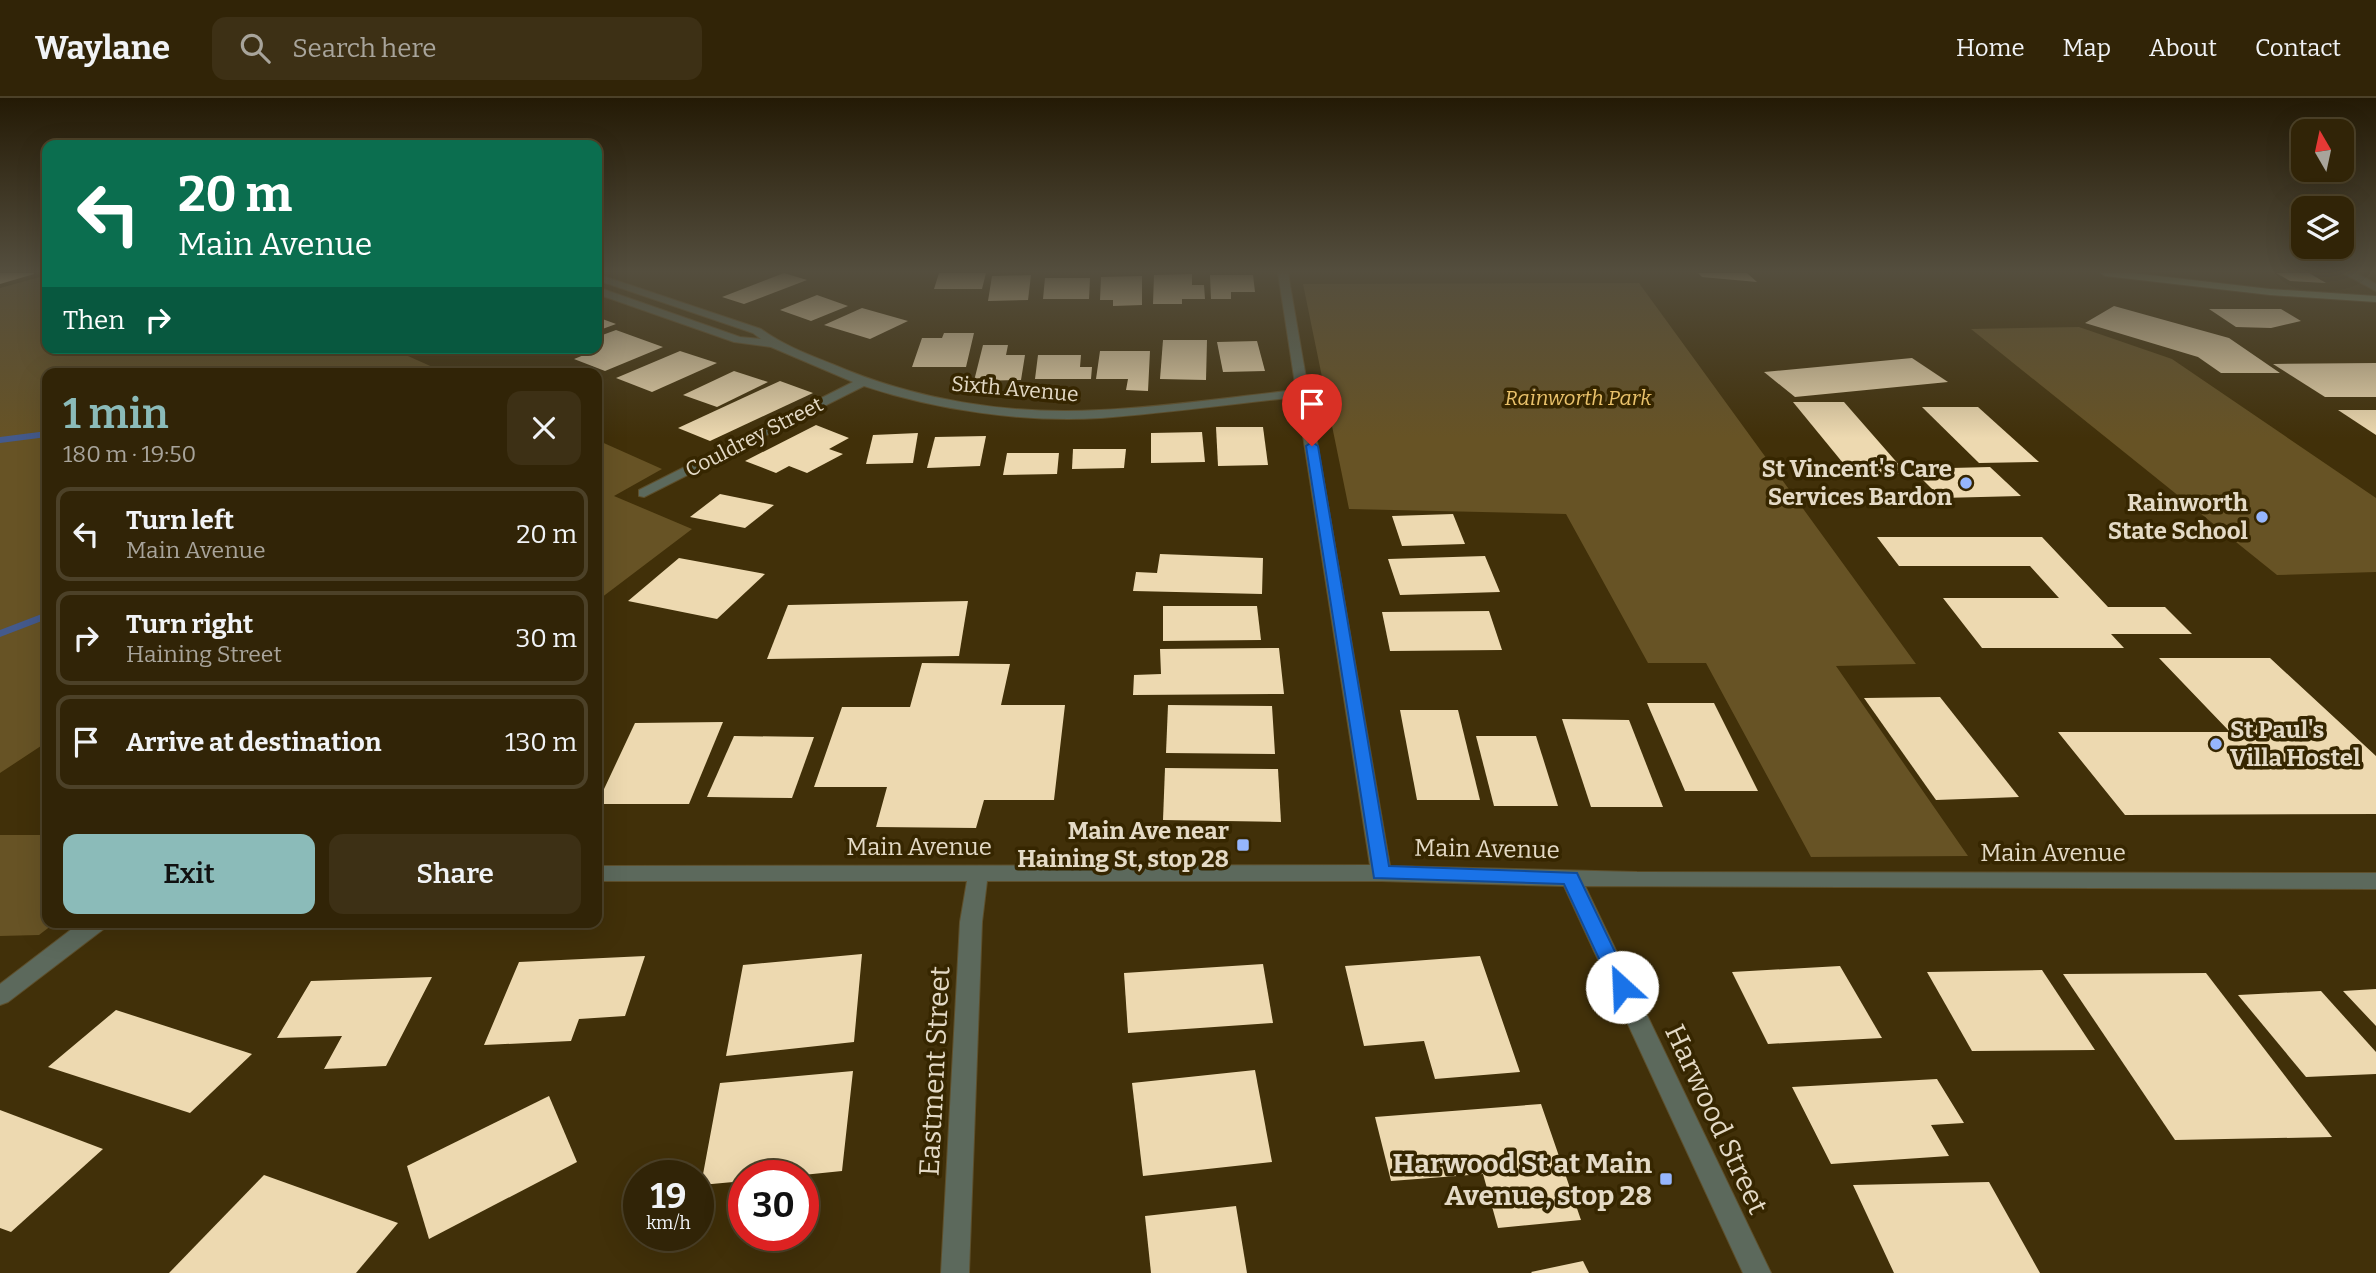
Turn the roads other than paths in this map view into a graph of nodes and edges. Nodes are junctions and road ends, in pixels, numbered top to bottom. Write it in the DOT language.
graph roads {
  1 [pos="704,328"];
  2 [pos="748,328"];
  3 [pos="1293,328"];
  4 [pos="774,344"];
  5 [pos="863,382"];
  6 [pos="1304,393"];
  7 [pos="643,493"];
  8 [pos="602,873"];
  9 [pos="978,873"];
  10 [pos="1381,873"];
  11 [pos="1570,877"];
  12 [pos="2376,881"];
  13 [pos="89,928"];
  14 [pos="0,996"];
  15 [pos="955,1273"];
  16 [pos="1757,1273"];
  1 -- 4 [label="street, Sixth Avenue"];
  2 -- 4 [label="street, Sixth Avenue"];
  3 -- 6 [label="street"];
  4 -- 5 [label="street, Sixth Avenue"];
  5 -- 6 [label="street, Sixth Avenue"];
  5 -- 7 [label="street, Couldrey Street"];
  6 -- 10 [label="street"];
  8 -- 9 [label="street, Main Avenue"];
  9 -- 10 [label="street, Main Avenue"];
  9 -- 15 [label="street, Eastment Street"];
  10 -- 11 [label="street, Main Avenue"];
  11 -- 12 [label="street, Main Avenue"];
  11 -- 16 [label="street, Harwood Street"];
  13 -- 14 [label="street"];
}
